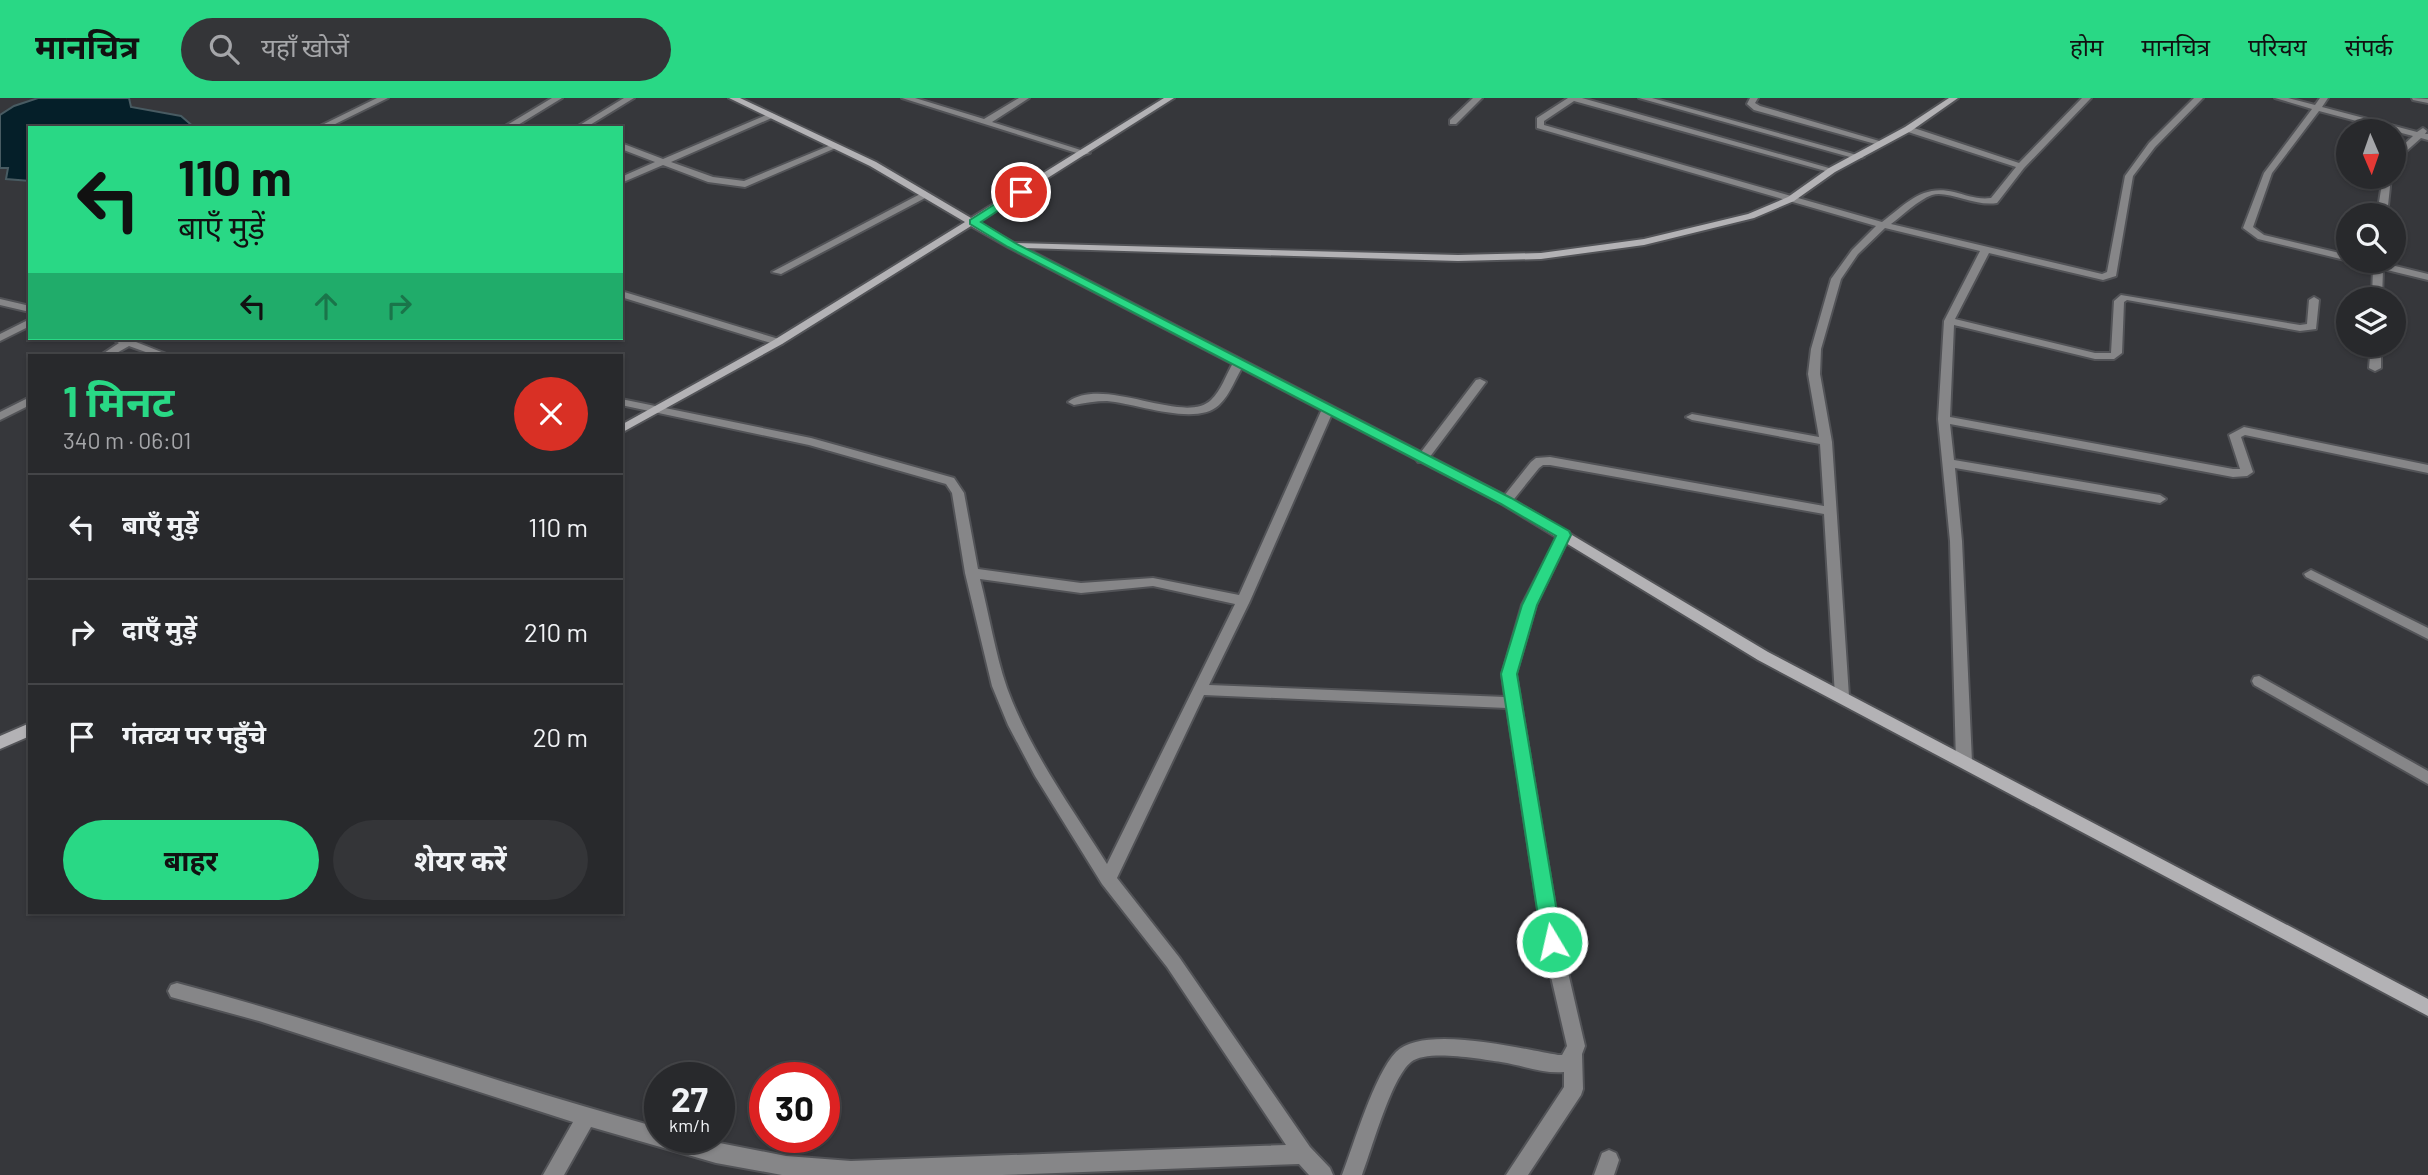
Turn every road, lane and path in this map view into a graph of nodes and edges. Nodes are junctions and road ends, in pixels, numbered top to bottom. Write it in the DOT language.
graph roads {
  1 [pos="384,98"];
  2 [pos="558,98"];
  3 [pos="630,98"];
  4 [pos="733,98"];
  5 [pos="906,98"];
  6 [pos="1025,98"];
  7 [pos="1170,98"];
  8 [pos="1478,98"];
  9 [pos="1573,98"];
  10 [pos="1643,98"];
  11 [pos="1754,98"];
  12 [pos="1954,98"];
  13 [pos="2087,98"];
  14 [pos="2199,98"];
  15 [pos="2279,98"];
  16 [pos="2324,98"];
  17 [pos="2416,98"];
  18 [pos="2428,101"];
  19 [pos="2315,107"];
  20 [pos="771,115"];
  21 [pos="985,122"];
  22 [pos="1453,122"];
  23 [pos="324,126"];
  24 [pos="509,126"];
  25 [pos="582,126"];
  26 [pos="2428,128"];
  27 [pos="1908,129"];
  28 [pos="2423,136"];
  29 [pos="1882,143"];
  30 [pos="623,147"];
  31 [pos="834,147"];
  32 [pos="2406,149"];
  33 [pos="1086,153"];
  34 [pos="1860,157"];
  35 [pos="658,162"];
  36 [pos="2021,166"];
  37 [pos="1832,170"];
  38 [pos="623,179"];
  39 [pos="924,195"];
  40 [pos="1791,199"];
  41 [pos="974,222"];
  42 [pos="1883,225"];
  43 [pos="1012,245"];
  44 [pos="1985,251"];
  45 [pos="2336,255"];
  46 [pos="2406,270"];
  47 [pos="777,272"];
  48 [pos="2428,276"];
  49 [pos="623,295"];
  50 [pos="2314,300"];
  51 [pos="0,302"];
  52 [pos="28,309"];
  53 [pos="1949,321"];
  54 [pos="28,323"];
  55 [pos="0,338"];
  56 [pos="131,340"];
  57 [pos="135,340"];
  58 [pos="778,342"];
  59 [pos="108,354"];
  60 [pos="162,354"];
  61 [pos="2375,357"];
  62 [pos="1239,363"];
  63 [pos="2375,368"];
  64 [pos="1480,382"];
  65 [pos="28,401"];
  66 [pos="623,402"];
  67 [pos="1074,402"];
  68 [pos="659,409"];
  69 [pos="1328,409"];
  70 [pos="0,417"];
  71 [pos="1692,417"];
  72 [pos="1944,419"];
  73 [pos="623,429"];
  74 [pos="1826,442"];
  75 [pos="1422,459"];
  76 [pos="1949,463"];
  77 [pos="2428,469"];
  78 [pos="2160,499"];
  79 [pos="1506,501"];
  80 [pos="1830,511"];
  81 [pos="1564,535"];
  82 [pos="972,573"];
  83 [pos="2311,574"];
  84 [pos="1243,601"];
  85 [pos="2428,634"];
  86 [pos="2259,681"];
  87 [pos="1200,690"];
  88 [pos="1842,696"];
  89 [pos="1511,703"];
  90 [pos="28,730"];
  91 [pos="0,743"];
  92 [pos="1964,762"];
  93 [pos="2428,778"];
  94 [pos="1108,879"];
  95 [pos="177,991"];
  96 [pos="2428,1008"];
  97 [pos="1573,1055"];
  98 [pos="586,1117"];
  99 [pos="1303,1154"];
  100 [pos="553,1175"];
  101 [pos="1323,1175"];
  102 [pos="1352,1175"];
  103 [pos="1516,1175"];
  1 -- 23 [label="street"];
  2 -- 24 [label="street"];
  3 -- 25 [label="street"];
  4 -- 20 [label="street"];
  5 -- 21 [label="street"];
  6 -- 21 [label="street"];
  7 -- 33 [label="street"];
  8 -- 22 [label="street"];
  9 -- 37 [label="street"];
  9 -- 40 [label="street"];
  10 -- 34 [label="street"];
  11 -- 29 [label="street"];
  12 -- 27 [label="street"];
  13 -- 36 [label="street"];
  14 -- 44 [label="street"];
  15 -- 19 [label="street"];
  16 -- 19 [label="street"];
  17 -- 18 [label="street"];
  19 -- 28 [label="street"];
  19 -- 45 [label="street"];
  20 -- 31 [label="street"];
  20 -- 35 [label="street"];
  21 -- 33 [label="street"];
  26 -- 28 [label="street"];
  27 -- 29 [label="street"];
  27 -- 36 [label="street"];
  28 -- 32 [label="street"];
  29 -- 34 [label="street"];
  30 -- 35 [label="street"];
  31 -- 35 [label="street"];
  31 -- 39 [label="street"];
  33 -- 41 [label="street"];
  34 -- 37 [label="street"];
  35 -- 38 [label="street"];
  36 -- 42 [label="street"];
  37 -- 40 [label="street"];
  39 -- 41 [label="street"];
  39 -- 47 [label="street"];
  40 -- 42 [label="street"];
  40 -- 43 [label="street"];
  41 -- 43 [label="street"];
  41 -- 58 [label="street"];
  42 -- 44 [label="street"];
  42 -- 74 [label="street"];
  43 -- 62 [label="street"];
  44 -- 53 [label="street"];
  46 -- 48 [label="street"];
  49 -- 58 [label="street"];
  50 -- 53 [label="street"];
  51 -- 52 [label="street"];
  53 -- 72 [label="street"];
  54 -- 55 [label="street"];
  56 -- 59 [label="street"];
  57 -- 60 [label="street"];
  58 -- 68 [label="street"];
  61 -- 63 [label="street"];
  62 -- 67 [label="street"];
  62 -- 69 [label="street"];
  64 -- 75 [label="street"];
  65 -- 70 [label="street"];
  66 -- 68 [label="street"];
  68 -- 73 [label="street"];
  68 -- 82 [label="street"];
  69 -- 75 [label="street"];
  69 -- 84 [label="street"];
  71 -- 74 [label="street"];
  72 -- 76 [label="street"];
  72 -- 77 [label="street"];
  74 -- 80 [label="street"];
  75 -- 79 [label="street"];
  76 -- 78 [label="street"];
  76 -- 92 [label="street"];
  79 -- 80 [label="street"];
  79 -- 81 [label="street"];
  80 -- 88 [label="street"];
  81 -- 88 [label="street"];
  81 -- 89 [label="street"];
  82 -- 84 [label="street"];
  82 -- 94 [label="street"];
  83 -- 85 [label="street"];
  84 -- 87 [label="street"];
  86 -- 93 [label="street"];
  87 -- 89 [label="street"];
  87 -- 94 [label="street"];
  88 -- 92 [label="street"];
  89 -- 97 [label="street"];
  90 -- 91 [label="street"];
  92 -- 96 [label="street"];
  94 -- 99 [label="street"];
  95 -- 98 [label="street"];
  97 -- 102 [label="street"];
  97 -- 103 [label="street"];
  98 -- 99 [label="street"];
  98 -- 100 [label="street"];
  99 -- 101 [label="street"];
}
